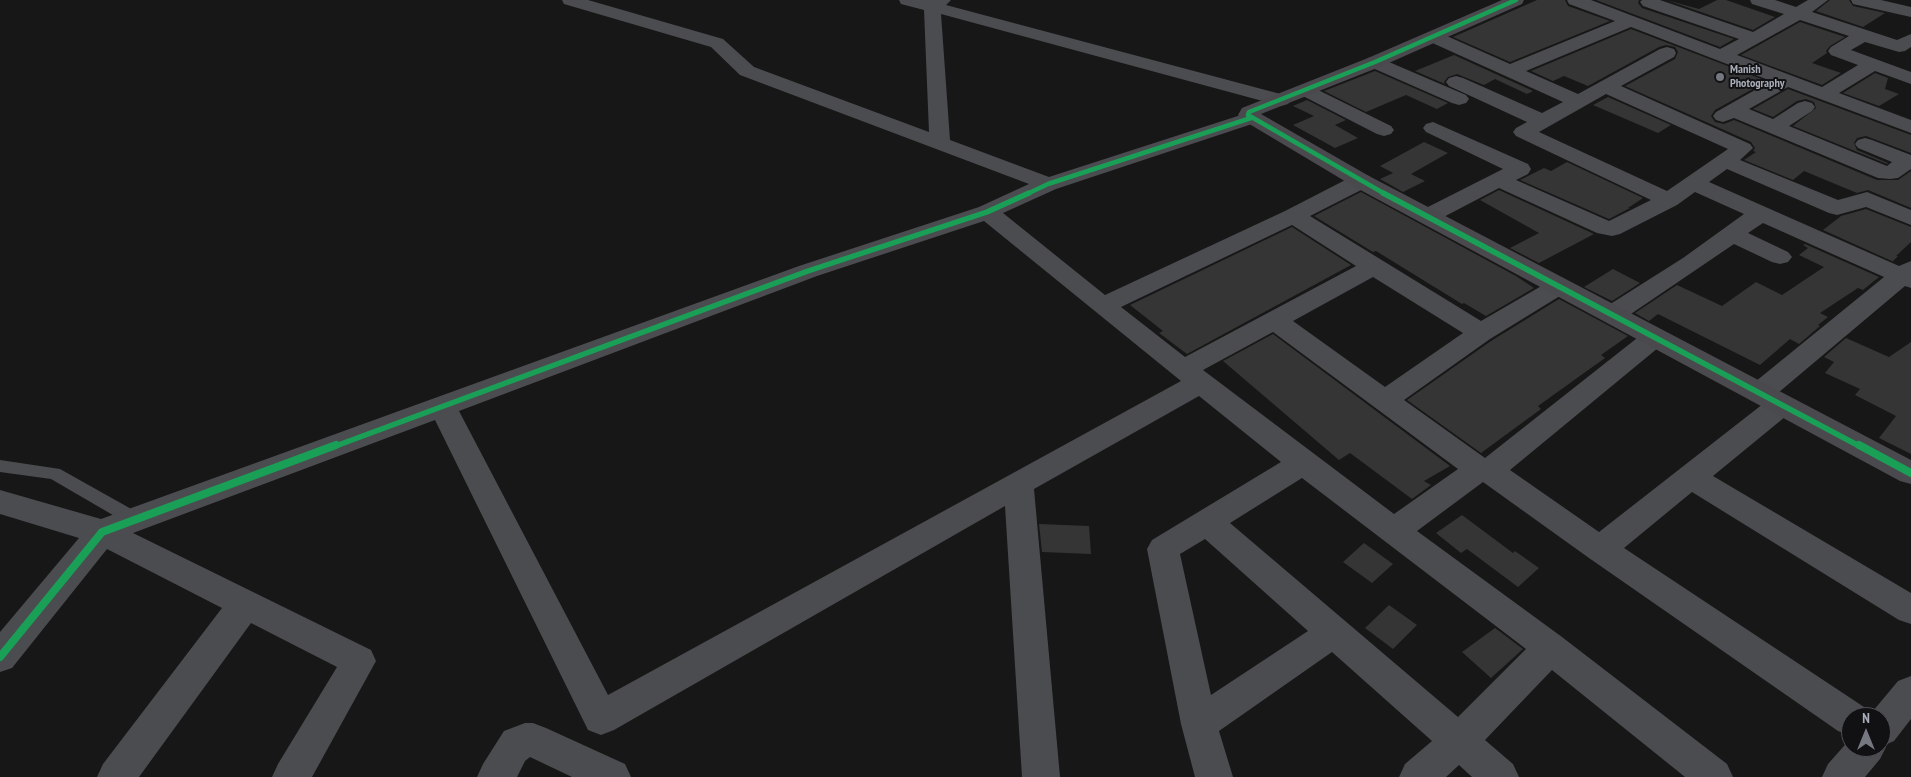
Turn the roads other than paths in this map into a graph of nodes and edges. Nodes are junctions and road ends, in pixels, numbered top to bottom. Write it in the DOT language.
graph roads {
  1 [pos="570,0"];
  2 [pos="630,0"];
  3 [pos="907,0"];
  4 [pos="1516,0"];
  5 [pos="1575,0"];
  6 [pos="1686,0"];
  7 [pos="1758,0"];
  8 [pos="1820,0"];
  9 [pos="1859,0"];
  10 [pos="1650,2"];
  11 [pos="938,3"];
  12 [pos="597,8"];
  13 [pos="1911,12"];
  14 [pos="1797,13"];
  15 [pos="1631,21"];
  16 [pos="1770,30"];
  17 [pos="1863,35"];
  18 [pos="1434,37"];
  19 [pos="1754,38"];
  20 [pos="1911,39"];
  21 [pos="1667,53"];
  22 [pos="1720,56"];
  23 [pos="1375,62"];
  24 [pos="1872,64"];
  25 [pos="1512,70"];
  26 [pos="1911,78"];
  27 [pos="1786,80"];
  28 [pos="1604,86"];
  29 [pos="1306,90"];
  30 [pos="1824,94"];
  31 [pos="1281,100"];
  32 [pos="1578,101"];
  33 [pos="1805,108"];
  34 [pos="1733,110"];
  35 [pos="1251,118"];
  36 [pos="1542,121"];
  37 [pos="1774,127"];
  38 [pos="1911,127"];
  39 [pos="1433,128"];
  40 [pos="1702,129"];
  41 [pos="1384,130"];
  42 [pos="940,142"];
  43 [pos="1865,144"];
  44 [pos="1725,161"];
  45 [pos="1910,161"];
  46 [pos="1498,180"];
  47 [pos="1361,181"];
  48 [pos="1693,183"];
  49 [pos="1048,184"];
  50 [pos="1669,200"];
  51 [pos="987,212"];
  52 [pos="1761,213"];
  53 [pos="1293,216"];
  54 [pos="1428,216"];
  55 [pos="1911,218"];
  56 [pos="1732,234"];
  57 [pos="1780,257"];
  58 [pos="1374,266"];
  59 [pos="1908,275"];
  60 [pos="1559,286"];
  61 [pos="1104,306"];
  62 [pos="1613,314"];
  63 [pos="1274,320"];
  64 [pos="1482,333"];
  65 [pos="1655,338"];
  66 [pos="1192,376"];
  67 [pos="1770,399"];
  68 [pos="1385,400"];
  69 [pos="442,405"];
  70 [pos="1303,462"];
  71 [pos="0,466"];
  72 [pos="1484,470"];
  73 [pos="1911,473"];
  74 [pos="1691,477"];
  75 [pos="1019,486"];
  76 [pos="0,502"];
  77 [pos="136,520"];
  78 [pos="1207,522"];
  79 [pos="1394,531"];
  80 [pos="102,532"];
  81 [pos="1600,549"];
  82 [pos="245,604"];
  83 [pos="1911,610"];
  84 [pos="1333,633"];
  85 [pos="1550,648"];
  86 [pos="0,657"];
  87 [pos="1911,692"];
  88 [pos="1841,712"];
  89 [pos="1891,717"];
  90 [pos="1199,724"];
  91 [pos="1458,742"];
  92 [pos="1858,757"];
  93 [pos="116,777"];
  94 [pos="291,777"];
  95 [pos="496,777"];
  96 [pos="612,777"];
  97 [pos="1041,777"];
  98 [pos="1214,777"];
  99 [pos="1418,777"];
  100 [pos="1500,777"];
  101 [pos="1714,777"];
  102 [pos="1841,777"];
  1 -- 12 [label="street"];
  2 -- 12 [label="street"];
  3 -- 11 [label="street"];
  4 -- 18 [label="street"];
  5 -- 15 [label="street"];
  6 -- 16 [label="street"];
  7 -- 14 [label="street"];
  8 -- 14 [label="street"];
  9 -- 13 [label="street"];
  10 -- 19 [label="street"];
  11 -- 31 [label="street"];
  11 -- 42 [label="street"];
  12 -- 42 [label="street"];
  14 -- 16 [label="street"];
  14 -- 17 [label="street"];
  15 -- 22 [label="street"];
  15 -- 25 [label="street"];
  16 -- 19 [label="street"];
  17 -- 20 [label="street"];
  17 -- 24 [label="street"];
  18 -- 23 [label="street"];
  18 -- 25 [label="street"];
  19 -- 22 [label="street"];
  21 -- 28 [label="street"];
  22 -- 27 [label="street"];
  23 -- 29 [label="street"];
  23 -- 36 [label="street"];
  24 -- 26 [label="street"];
  24 -- 30 [label="street"];
  25 -- 32 [label="street"];
  27 -- 30 [label="street"];
  27 -- 34 [label="street"];
  28 -- 32 [label="street"];
  28 -- 40 [label="street"];
  29 -- 31 [label="street"];
  29 -- 41 [label="street"];
  30 -- 38 [label="street"];
  31 -- 35 [label="street"];
  32 -- 36 [label="street"];
  33 -- 37 [label="street"];
  34 -- 37 [label="street"];
  34 -- 40 [label="street"];
  35 -- 47 [label="street"];
  35 -- 49 [label="street"];
  36 -- 50 [label="street"];
  37 -- 45 [label="street"];
  39 -- 46 [label="street"];
  40 -- 44 [label="street"];
  42 -- 49 [label="street"];
  43 -- 45 [label="street"];
  44 -- 48 [label="street"];
  44 -- 55 [label="street"];
  46 -- 50 [label="street"];
  46 -- 54 [label="street"];
  47 -- 53 [label="street"];
  47 -- 54 [label="street"];
  48 -- 50 [label="street"];
  48 -- 52 [label="street"];
  49 -- 51 [label="street"];
  51 -- 61 [label="street"];
  51 -- 69 [label="street"];
  52 -- 56 [label="street"];
  52 -- 59 [label="street"];
  53 -- 58 [label="street"];
  53 -- 61 [label="street"];
  54 -- 60 [label="street"];
  56 -- 57 [label="street"];
  56 -- 62 [label="street"];
  58 -- 63 [label="street"];
  58 -- 64 [label="street"];
  59 -- 67 [label="street"];
  60 -- 62 [label="street"];
  60 -- 64 [label="street"];
  61 -- 66 [label="street"];
  62 -- 65 [label="street"];
  63 -- 66 [label="street"];
  63 -- 68 [label="street"];
  64 -- 68 [label="street"];
  65 -- 67 [label="street"];
  65 -- 72 [label="street"];
  66 -- 70 [label="street"];
  66 -- 75 [label="street"];
  67 -- 73 [label="street"];
  67 -- 74 [label="street"];
  68 -- 72 [label="street"];
  69 -- 75 [label="street"];
  69 -- 77 [label="street"];
  70 -- 78 [label="street"];
  70 -- 79 [label="street"];
  71 -- 77 [label="lane"];
  72 -- 79 [label="street"];
  72 -- 81 [label="street"];
  74 -- 81 [label="street"];
  74 -- 83 [label="street"];
  75 -- 97 [label="street"];
  76 -- 80 [label="street"];
  77 -- 80 [label="street"];
  78 -- 84 [label="street"];
  78 -- 90 [label="street"];
  79 -- 85 [label="street"];
  80 -- 82 [label="street"];
  80 -- 86 [label="street"];
  81 -- 88 [label="street"];
  82 -- 93 [label="street"];
  82 -- 94 [label="street"];
  84 -- 90 [label="street"];
  84 -- 91 [label="street"];
  85 -- 91 [label="street"];
  85 -- 101 [label="street"];
  87 -- 89 [label="street"];
  90 -- 98 [label="street"];
  91 -- 99 [label="street"];
  91 -- 100 [label="street"];
  92 -- 102 [label="street"];
  95 -- 96 [label="street"];
}
